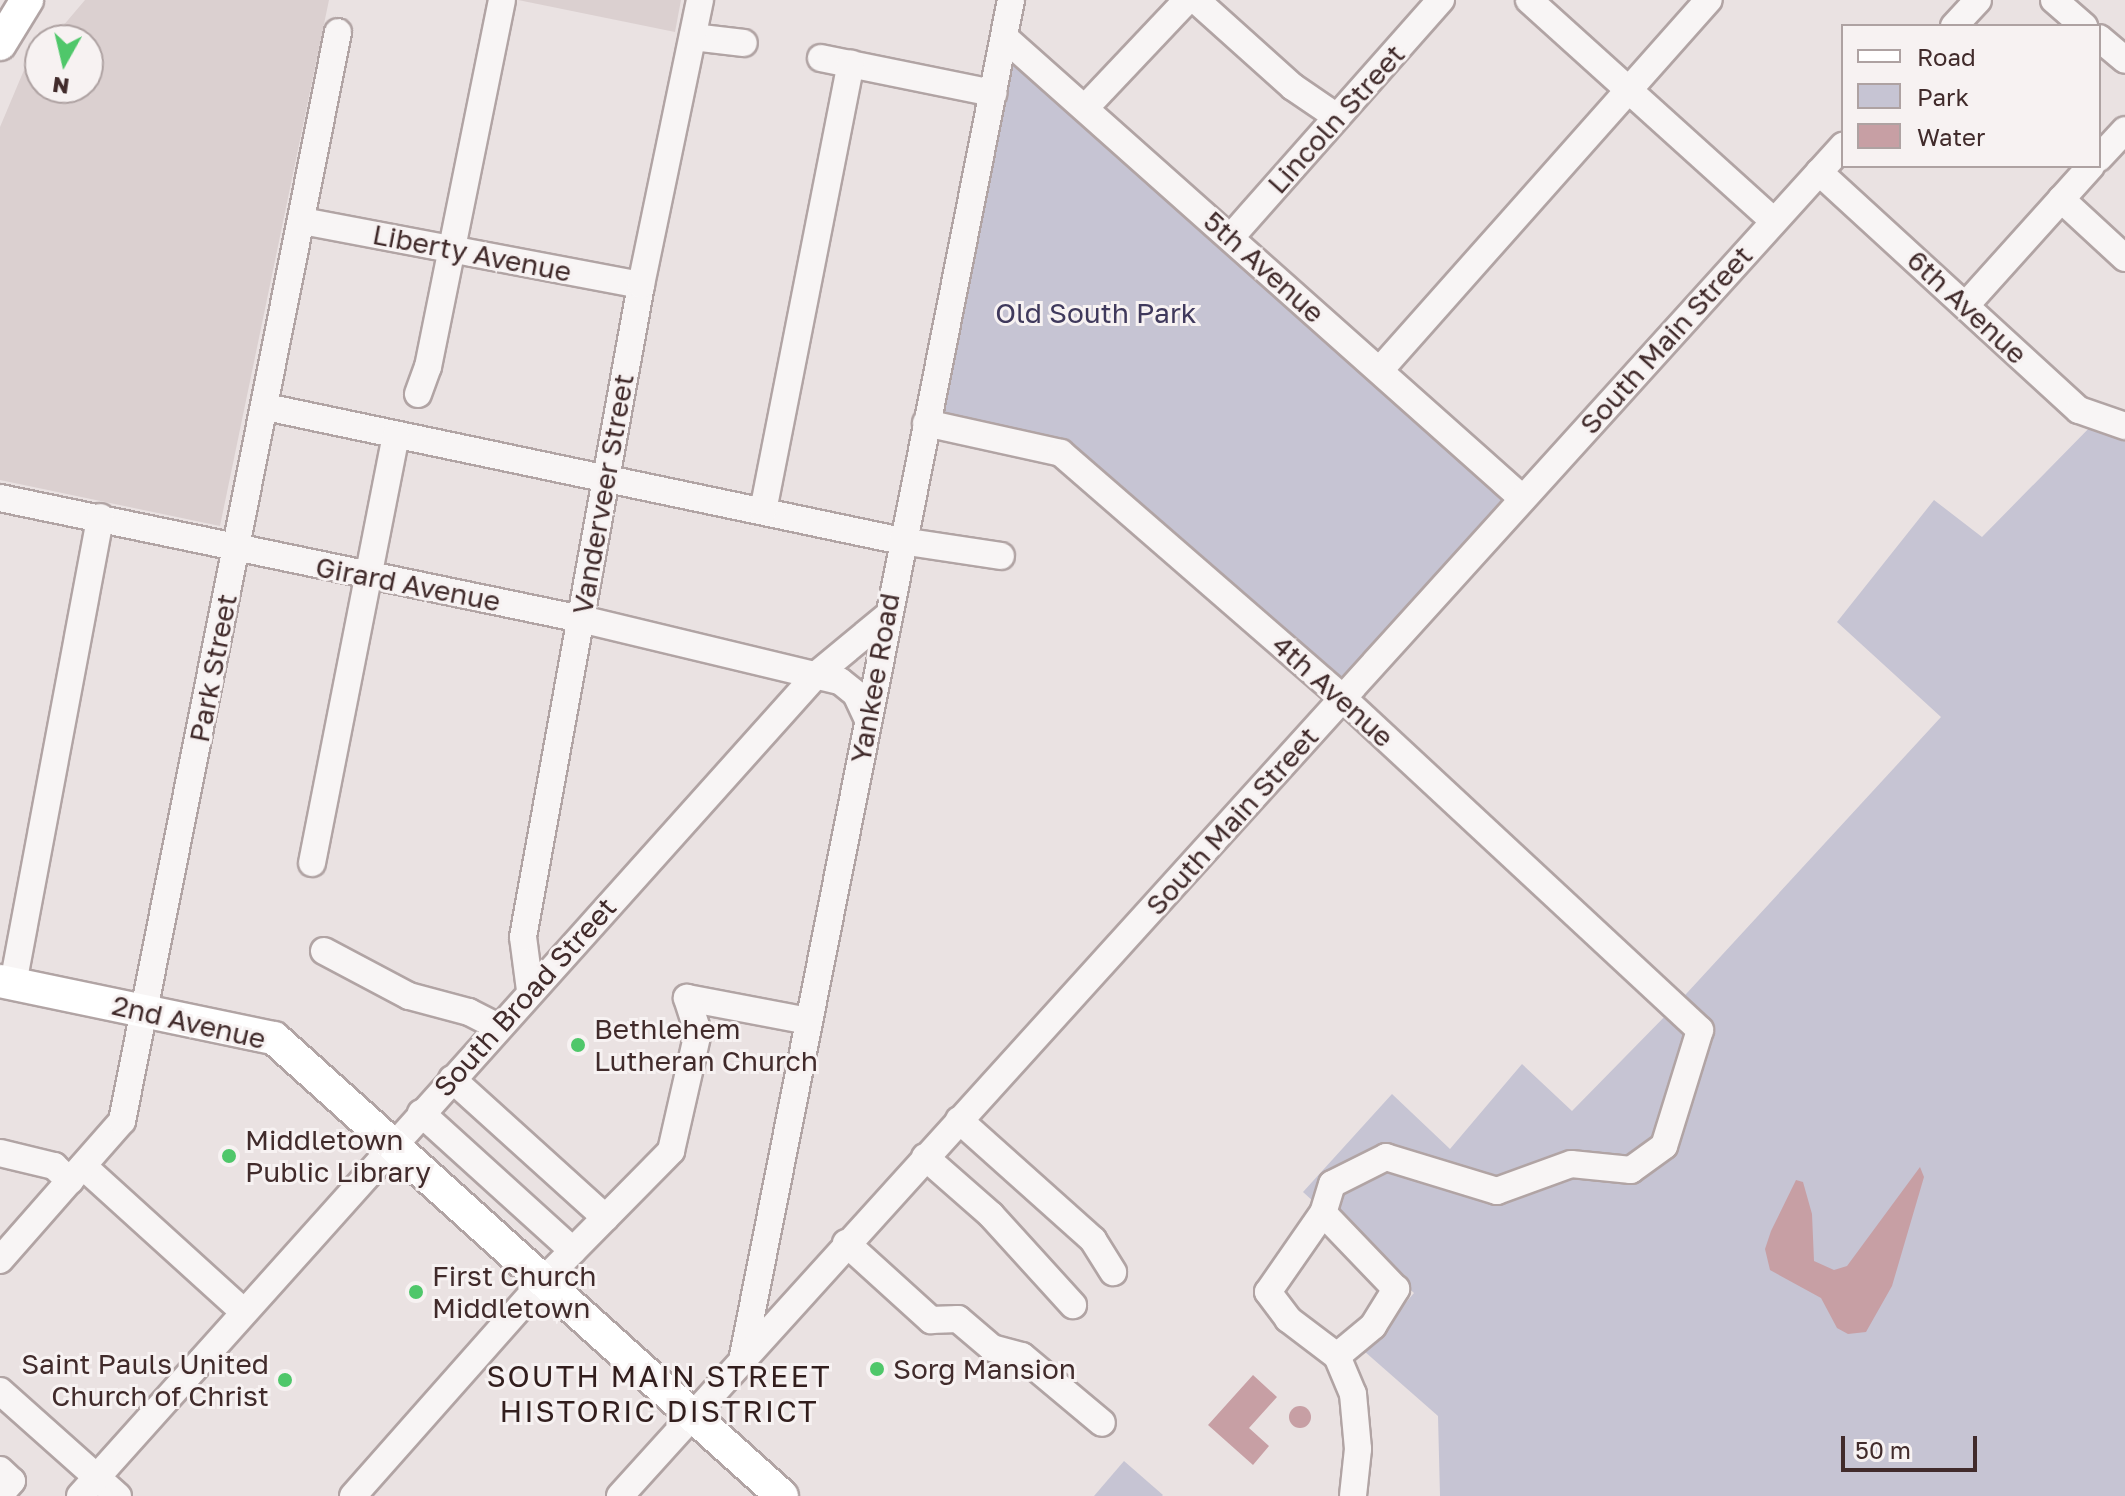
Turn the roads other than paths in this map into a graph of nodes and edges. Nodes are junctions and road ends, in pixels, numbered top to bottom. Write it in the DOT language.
graph roads {
  1 [pos="27,0"];
  2 [pos="502,0"];
  3 [pos="700,0"];
  4 [pos="1011,0"];
  5 [pos="1187,0"];
  6 [pos="1196,0"];
  7 [pos="1441,0"];
  8 [pos="1529,0"];
  9 [pos="1709,0"];
  10 [pos="1978,0"];
  11 [pos="2054,0"];
  12 [pos="1956,24"];
  13 [pos="2082,24"];
  14 [pos="338,32"];
  15 [pos="693,37"];
  16 [pos="1004,37"];
  17 [pos="2101,40"];
  18 [pos="744,43"];
  19 [pos="0,44"];
  20 [pos="821,58"];
  21 [pos="2125,60"];
  22 [pos="851,64"];
  23 [pos="1627,89"];
  24 [pos="993,93"];
  25 [pos="1085,108"];
  26 [pos="1337,117"];
  27 [pos="2125,130"];
  28 [pos="1841,148"];
  29 [pos="2101,156"];
  30 [pos="2089,168"];
  31 [pos="1819,172"];
  32 [pos="2061,199"];
  33 [pos="302,221"];
  34 [pos="1774,221"];
  35 [pos="1231,237"];
  36 [pos="451,249"];
  37 [pos="2125,258"];
  38 [pos="641,285"];
  39 [pos="1966,305"];
  40 [pos="1380,370"];
  41 [pos="418,394"];
  42 [pos="266,407"];
  43 [pos="926,423"];
  44 [pos="2125,426"];
  45 [pos="396,435"];
  46 [pos="605,481"];
  47 [pos="0,498"];
  48 [pos="1522,498"];
  49 [pos="763,511"];
  50 [pos="100,517"];
  51 [pos="902,541"];
  52 [pos="236,549"];
  53 [pos="1001,556"];
  54 [pos="369,576"];
  55 [pos="886,617"];
  56 [pos="581,619"];
  57 [pos="816,675"];
  58 [pos="1344,699"];
  59 [pos="868,720"];
  60 [pos="312,863"];
  61 [pos="324,951"];
  62 [pos="6,982"];
  63 [pos="530,990"];
  64 [pos="148,1012"];
  65 [pos="809,1021"];
  66 [pos="498,1027"];
  67 [pos="452,1079"];
  68 [pos="421,1113"];
  69 [pos="959,1120"];
  70 [pos="391,1148"];
  71 [pos="0,1153"];
  72 [pos="925,1157"];
  73 [pos="77,1173"];
  74 [pos="1323,1213"];
  75 [pos="606,1218"];
  76 [pos="846,1243"];
  77 [pos="573,1251"];
  78 [pos="0,1260"];
  79 [pos="1113,1272"];
  80 [pos="542,1282"];
  81 [pos="1073,1305"];
  82 [pos="244,1312"];
  83 [pos="743,1356"];
  84 [pos="1337,1356"];
  85 [pos="0,1391"];
  86 [pos="692,1416"];
  87 [pos="1102,1423"];
  88 [pos="0,1470"];
  89 [pos="88,1486"];
  90 [pos="0,1495"];
  91 [pos="118,1496"];
  92 [pos="353,1496"];
  93 [pos="620,1496"];
  94 [pos="782,1496"];
  95 [pos="1353,1496"];
  1 -- 19 [label="main road"];
  2 -- 36 [label="street"];
  3 -- 15 [label="street, Vanderveer Street"];
  4 -- 16 [label="street, Yankee Road"];
  5 -- 25 [label="street"];
  6 -- 26 [label="street"];
  7 -- 26 [label="street, Lincoln Street"];
  8 -- 23 [label="street"];
  9 -- 23 [label="street"];
  10 -- 12 [label="street"];
  11 -- 13 [label="street"];
  14 -- 33 [label="street, Park Street"];
  15 -- 18 [label="street"];
  15 -- 38 [label="street, Vanderveer Street"];
  16 -- 24 [label="street, Yankee Road"];
  16 -- 25 [label="street, 5th Avenue"];
  17 -- 21 [label="street"];
  20 -- 22 [label="street"];
  22 -- 24 [label="street"];
  22 -- 49 [label="street"];
  23 -- 34 [label="street"];
  23 -- 40 [label="street"];
  24 -- 43 [label="street, Yankee Road"];
  25 -- 35 [label="street, 5th Avenue"];
  26 -- 35 [label="street, Lincoln Street"];
  27 -- 29 [label="street"];
  28 -- 31 [label="street, South Main Street"];
  30 -- 32 [label="street"];
  31 -- 34 [label="street, South Main Street"];
  31 -- 39 [label="street, 6th Avenue"];
  32 -- 37 [label="street"];
  32 -- 39 [label="street"];
  33 -- 36 [label="street, Liberty Avenue"];
  33 -- 42 [label="street, Park Street"];
  34 -- 48 [label="street, South Main Street"];
  35 -- 40 [label="street, 5th Avenue"];
  36 -- 38 [label="street, Liberty Avenue"];
  36 -- 41 [label="street"];
  38 -- 46 [label="street, Vanderveer Street"];
  39 -- 44 [label="street, 6th Avenue"];
  40 -- 48 [label="street, 5th Avenue"];
  42 -- 45 [label="street"];
  42 -- 52 [label="street, Park Street"];
  43 -- 51 [label="street, Yankee Road"];
  43 -- 58 [label="street, 4th Avenue"];
  45 -- 46 [label="street"];
  45 -- 54 [label="street"];
  46 -- 49 [label="street"];
  46 -- 56 [label="street, Vanderveer Street"];
  47 -- 50 [label="street, Girard Avenue"];
  48 -- 58 [label="street, South Main Street"];
  49 -- 51 [label="street"];
  50 -- 52 [label="street, Girard Avenue"];
  50 -- 62 [label="street"];
  51 -- 53 [label="street"];
  51 -- 55 [label="street, Yankee Road"];
  52 -- 54 [label="street, Girard Avenue"];
  52 -- 64 [label="street, Park Street"];
  54 -- 56 [label="street, Girard Avenue"];
  54 -- 60 [label="street"];
  55 -- 57 [label="street, South Broad Street"];
  55 -- 59 [label="street, Yankee Road"];
  56 -- 57 [label="street, Girard Avenue"];
  56 -- 63 [label="street, Vanderveer Street"];
  57 -- 59 [label="street, Girard Avenue"];
  57 -- 63 [label="street, South Broad Street"];
  58 -- 69 [label="street, South Main Street"];
  58 -- 74 [label="street, 4th Avenue"];
  59 -- 65 [label="street, Yankee Road"];
  61 -- 66 [label="street"];
  62 -- 64 [label="main road, 2nd Avenue"];
  63 -- 66 [label="street, South Broad Street"];
  64 -- 70 [label="main road, 2nd Avenue"];
  64 -- 73 [label="street, Park Street"];
  65 -- 75 [label="street"];
  65 -- 83 [label="street, Yankee Road"];
  66 -- 67 [label="street, South Broad Street"];
  67 -- 68 [label="street, South Broad Street"];
  67 -- 75 [label="street"];
  68 -- 70 [label="street, South Broad Street"];
  68 -- 77 [label="street"];
  69 -- 72 [label="street, South Main Street"];
  69 -- 79 [label="street"];
  70 -- 80 [label="main road, 2nd Avenue"];
  70 -- 82 [label="street, South Broad Street"];
  71 -- 73 [label="street"];
  72 -- 76 [label="street, South Main Street"];
  72 -- 81 [label="street"];
  73 -- 78 [label="street, Park Street"];
  73 -- 82 [label="street"];
  74 -- 84 [label="street"];
  74 -- 84 [label="street"];
  75 -- 77 [label="street"];
  76 -- 83 [label="street, South Main Street"];
  76 -- 87 [label="street"];
  77 -- 80 [label="street"];
  80 -- 86 [label="main road, 2nd Avenue"];
  80 -- 92 [label="street"];
  82 -- 89 [label="street, South Broad Street"];
  83 -- 86 [label="street, South Main Street"];
  84 -- 95 [label="street"];
  85 -- 89 [label="street"];
  86 -- 93 [label="street, South Main Street"];
  86 -- 94 [label="main road, 2nd Avenue"];
  88 -- 90 [label="street"];
  89 -- 91 [label="street"];
}
